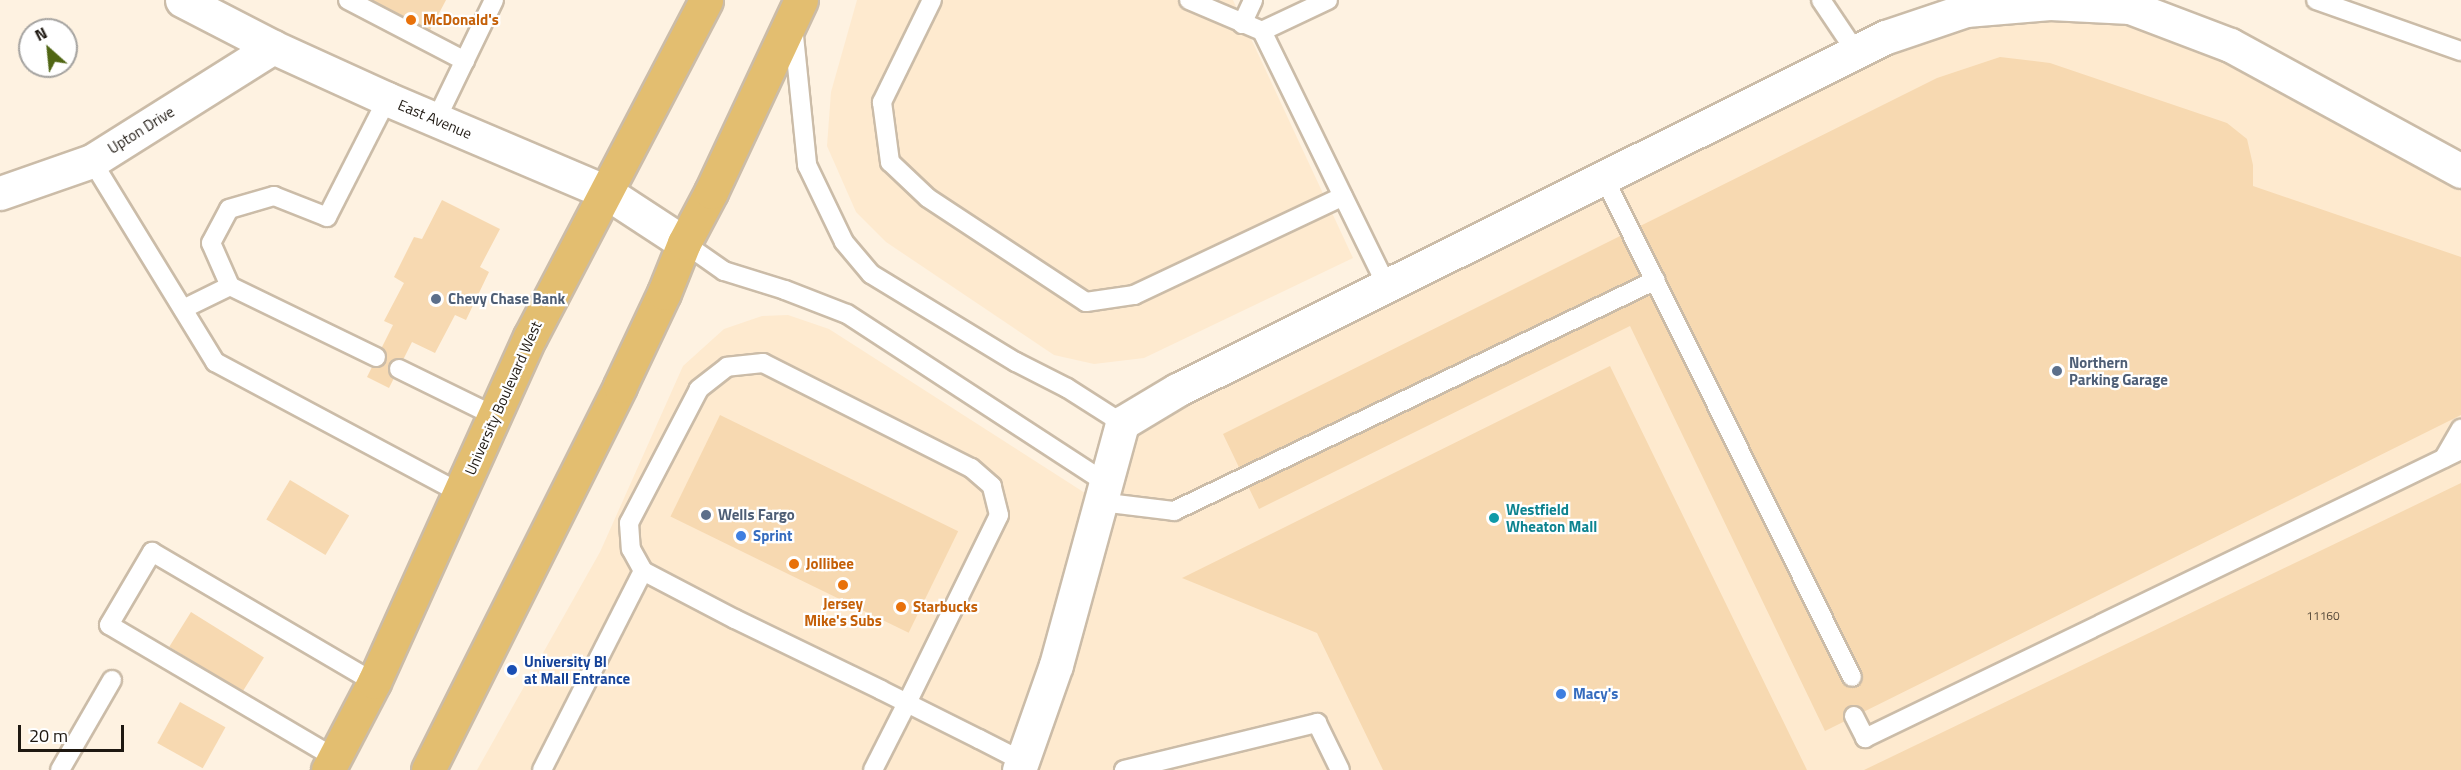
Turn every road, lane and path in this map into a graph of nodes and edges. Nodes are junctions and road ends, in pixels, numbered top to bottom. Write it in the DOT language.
graph roads {
  1 [pos="348,0"];
  2 [pos="494,0"];
  3 [pos="706,0"];
  4 [pos="932,0"];
  5 [pos="1189,0"];
  6 [pos="1253,0"];
  7 [pos="1328,0"];
  8 [pos="1821,0"];
  9 [pos="2316,0"];
  10 [pos="2051,2"];
  11 [pos="198,4"];
  12 [pos="797,10"];
  13 [pos="1242,24"];
  14 [pos="1263,31"];
  15 [pos="273,46"];
  16 [pos="2461,51"];
  17 [pos="1856,52"];
  18 [pos="465,61"];
  19 [pos="387,99"];
  20 [pos="436,120"];
  21 [pos="92,161"];
  22 [pos="2461,171"];
  23 [pos="1604,178"];
  24 [pos="606,192"];
  25 [pos="0,193"];
  26 [pos="1343,196"];
  27 [pos="684,243"];
  28 [pos="1656,280"];
  29 [pos="230,286"];
  30 [pos="1387,286"];
  31 [pos="183,309"];
  32 [pos="376,357"];
  33 [pos="399,369"];
  34 [pos="495,416"];
  35 [pos="1122,423"];
  36 [pos="2461,428"];
  37 [pos="2461,450"];
  38 [pos="2444,458"];
  39 [pos="1102,492"];
  40 [pos="460,493"];
  41 [pos="643,571"];
  42 [pos="1852,677"];
  43 [pos="112,680"];
  44 [pos="374,682"];
  45 [pos="907,703"];
  46 [pos="1854,716"];
  47 [pos="332,764"];
  48 [pos="1021,766"];
  49 [pos="60,770"];
  50 [pos="428,770"];
  51 [pos="542,770"];
  52 [pos="873,770"];
  53 [pos="1124,770"];
  54 [pos="1340,770"];
  1 -- 18 [label="lane"];
  2 -- 18 [label="lane"];
  3 -- 24 [label="main road, University Boulevard West"];
  4 -- 26 [label="lane"];
  5 -- 13 [label="lane"];
  6 -- 13 [label="lane"];
  7 -- 14 [label="lane"];
  8 -- 17 [label="lane"];
  9 -- 16 [label="lane"];
  10 -- 17 [label="street"];
  10 -- 22 [label="street"];
  11 -- 15 [label="street, East Avenue"];
  12 -- 27 [label="main road"];
  12 -- 35 [label="lane"];
  13 -- 14 [label="lane"];
  14 -- 26 [label="lane"];
  15 -- 19 [label="street, East Avenue"];
  15 -- 21 [label="street, Upton Drive"];
  17 -- 23 [label="street"];
  18 -- 20 [label="lane"];
  19 -- 20 [label="street, East Avenue"];
  19 -- 29 [label="lane"];
  20 -- 24 [label="street, East Avenue"];
  21 -- 25 [label="street, Upton Drive"];
  21 -- 31 [label="lane"];
  23 -- 28 [label="lane"];
  23 -- 30 [label="street"];
  24 -- 27 [label="street, East Avenue"];
  24 -- 34 [label="main road, University Boulevard West"];
  26 -- 30 [label="lane"];
  27 -- 39 [label="lane"];
  27 -- 50 [label="main road"];
  28 -- 39 [label="lane"];
  28 -- 42 [label="lane"];
  29 -- 31 [label="lane"];
  29 -- 32 [label="lane"];
  30 -- 35 [label="street"];
  31 -- 40 [label="lane"];
  33 -- 34 [label="lane"];
  34 -- 40 [label="main road, University Boulevard West"];
  35 -- 39 [label="street"];
  36 -- 38 [label="lane"];
  37 -- 38 [label="lane"];
  38 -- 46 [label="lane"];
  39 -- 48 [label="street"];
  40 -- 44 [label="main road, University Boulevard West"];
  41 -- 45 [label="lane"];
  41 -- 45 [label="lane"];
  41 -- 51 [label="lane"];
  43 -- 49 [label="lane"];
  44 -- 47 [label="main road, University Boulevard West"];
  44 -- 47 [label="lane"];
  45 -- 48 [label="lane"];
  45 -- 52 [label="lane"];
  53 -- 54 [label="lane"];
}
